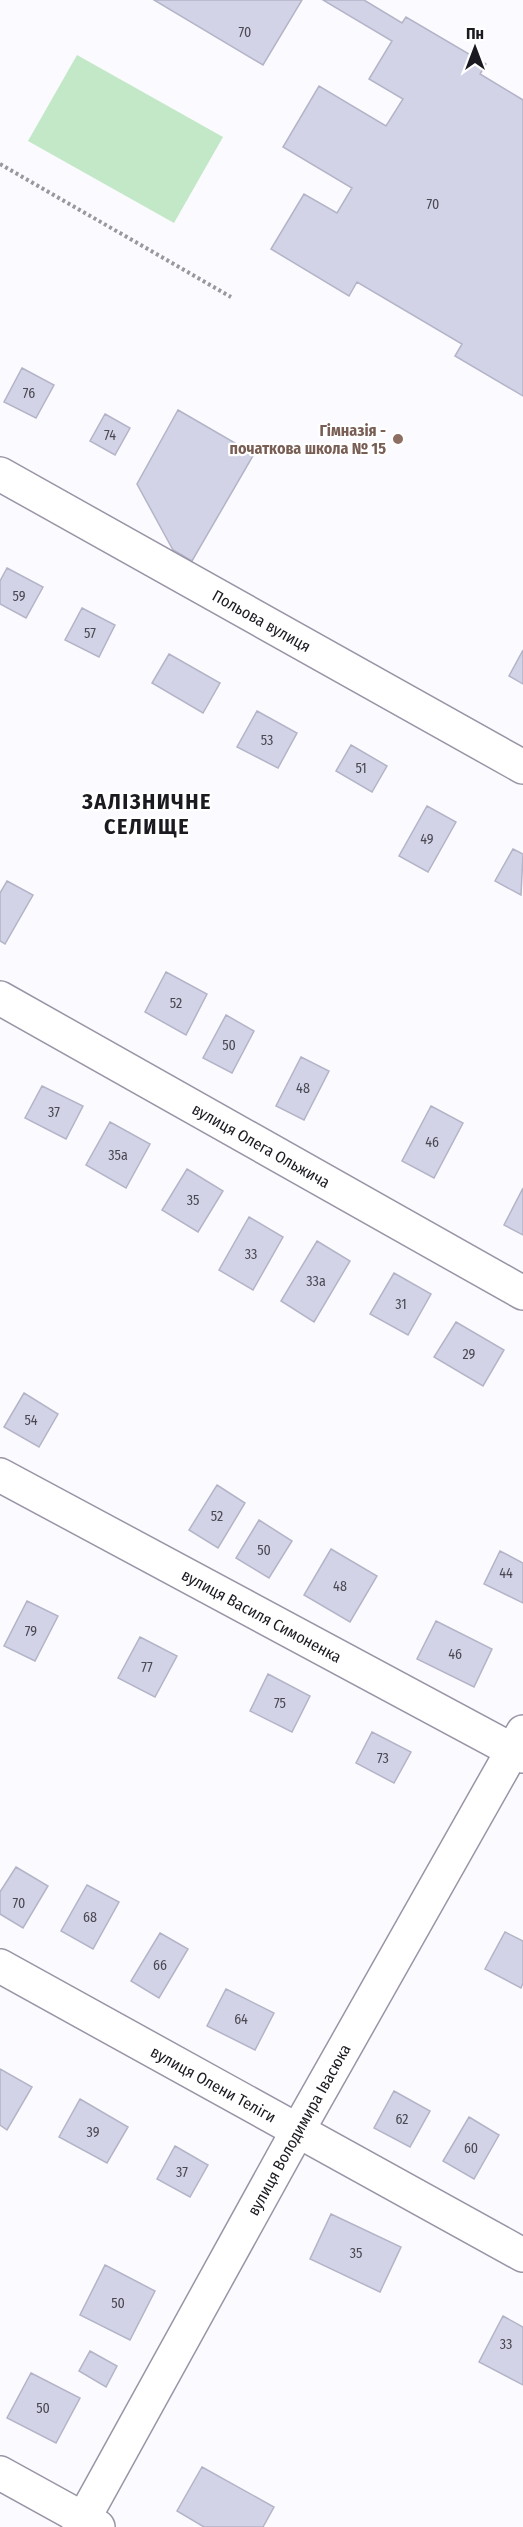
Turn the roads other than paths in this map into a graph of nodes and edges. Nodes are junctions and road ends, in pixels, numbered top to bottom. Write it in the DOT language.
graph roads {
  1 [pos="0,474"];
  2 [pos="523,767"];
  3 [pos="0,998"];
  4 [pos="523,1293"];
  5 [pos="0,1475"];
  6 [pos="520,1746"];
  7 [pos="0,1966"];
  8 [pos="298,2130"];
  9 [pos="523,2255"];
  10 [pos="0,2473"];
  11 [pos="87,2524"];
  1 -- 2 [label="street, Польова вулиця"];
  3 -- 4 [label="street, вулиця Олега Ольжича"];
  5 -- 6 [label="street, вулиця Василя Симоненка"];
  6 -- 8 [label="street, вулиця Володимира Івасюка"];
  7 -- 8 [label="street, вулиця Олени Теліги"];
  8 -- 9 [label="street, вулиця Олени Теліги"];
  8 -- 11 [label="street, вулиця Володимира Івасюка"];
  10 -- 11 [label="street"];
}
